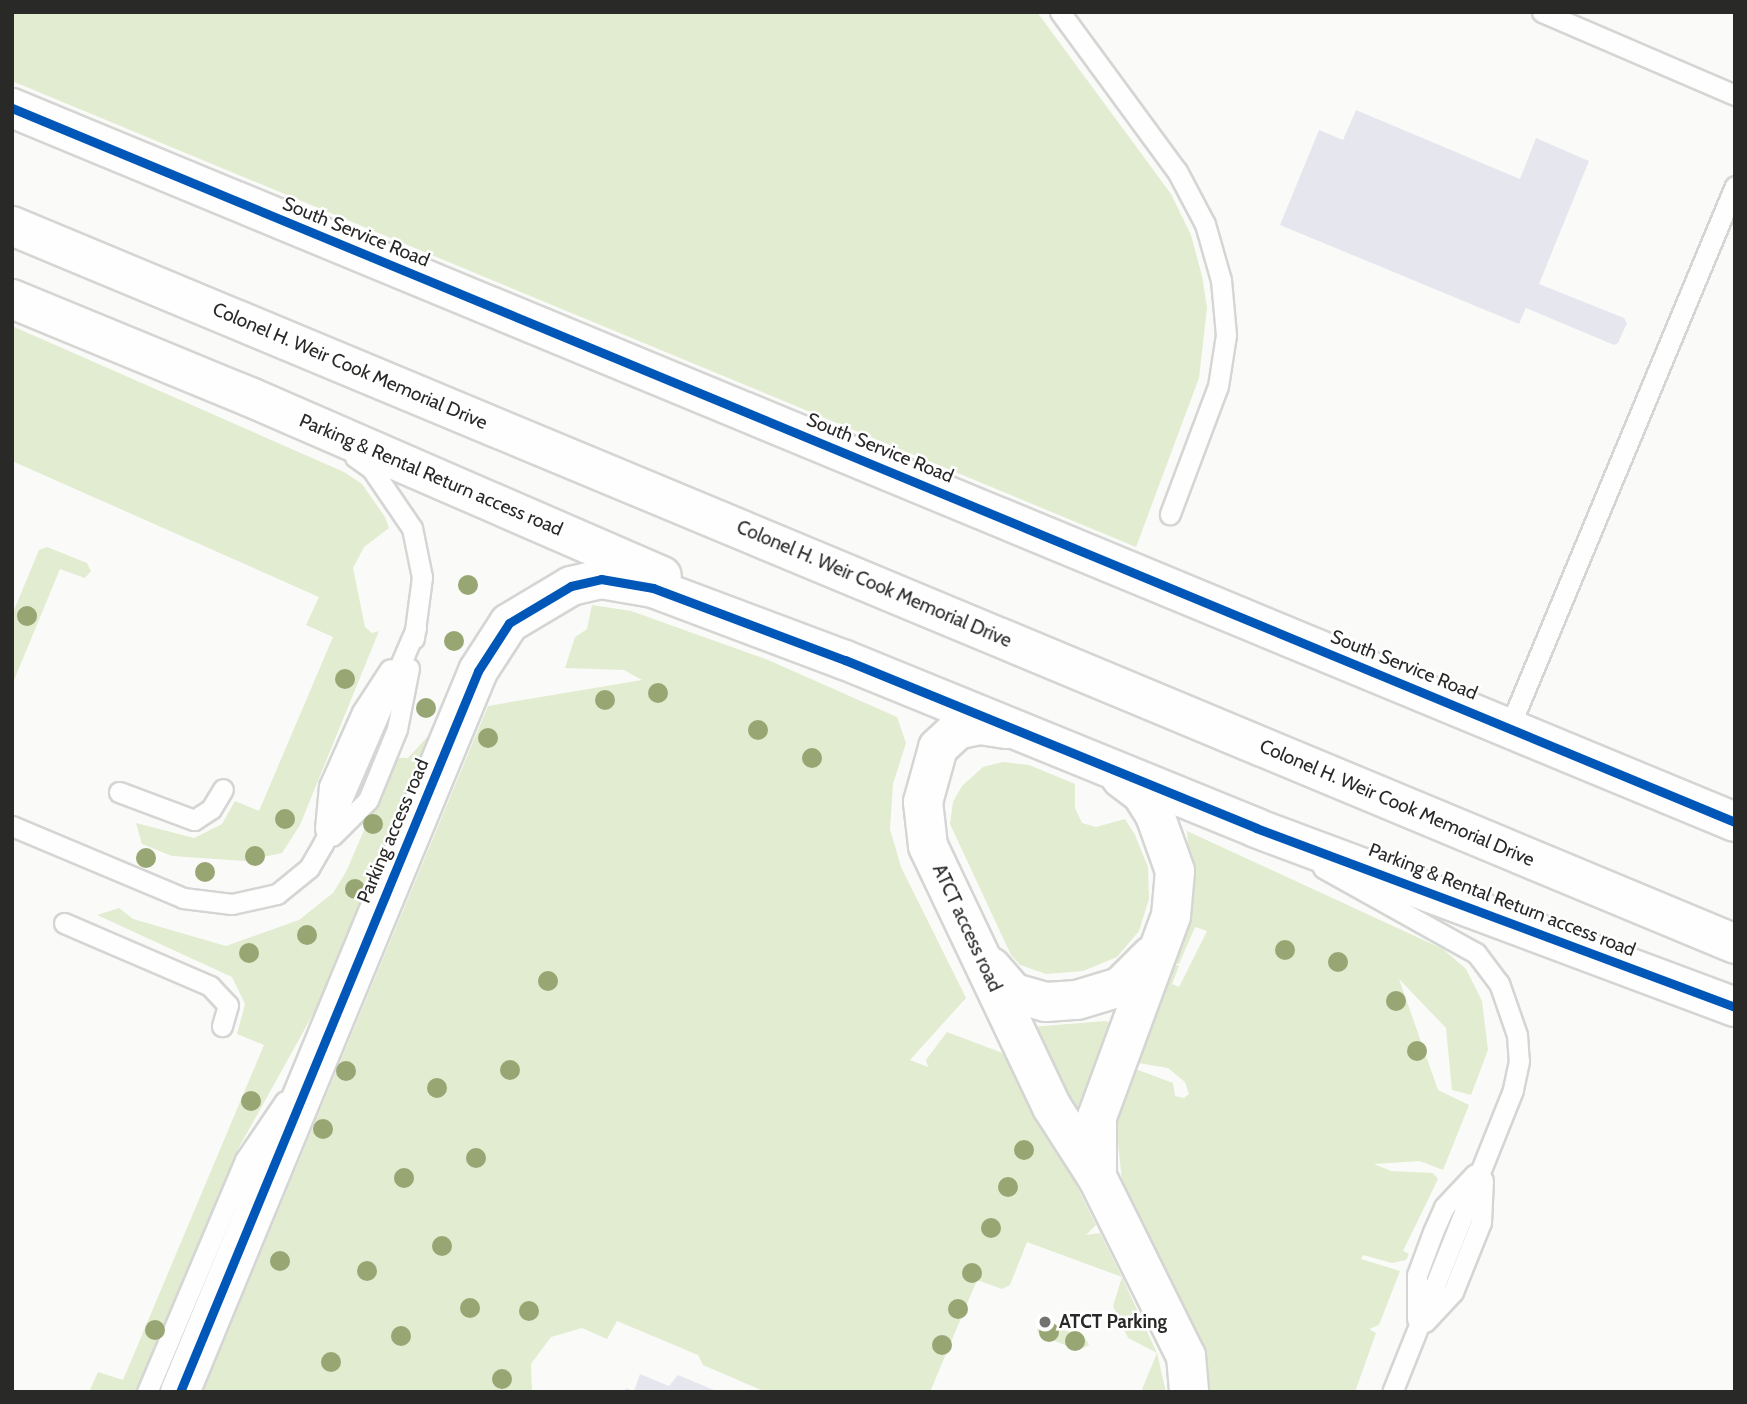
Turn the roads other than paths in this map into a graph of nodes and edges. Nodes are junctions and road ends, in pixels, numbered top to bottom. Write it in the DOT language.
graph roads {
  1 [pos="1060,12"];
  2 [pos="1542,12"];
  3 [pos="1735,95"];
  4 [pos="12,108"];
  5 [pos="1735,186"];
  6 [pos="12,226"];
  7 [pos="12,299"];
  8 [pos="292,416"];
  9 [pos="1170,514"];
  10 [pos="416,628"];
  11 [pos="845,660"];
  12 [pos="1509,728"];
  13 [pos="1022,732"];
  14 [pos="1103,765"];
  15 [pos="223,789"];
  16 [pos="119,792"];
  17 [pos="1735,822"];
  18 [pos="12,826"];
  19 [pos="1256,828"];
  20 [pos="323,844"];
  21 [pos="64,923"];
  22 [pos="1735,944"];
  23 [pos="1158,947"];
  24 [pos="977,949"];
  25 [pos="1735,1007"];
  26 [pos="222,1026"];
  27 [pos="324,1041"];
  28 [pos="1098,1179"];
  29 [pos="147,1392"];
  30 [pos="180,1392"];
  31 [pos="1189,1392"];
  32 [pos="1392,1392"];
  1 -- 9 [label="lane"];
  2 -- 3 [label="lane"];
  4 -- 12 [label="street, South Service Road"];
  5 -- 12 [label="lane"];
  6 -- 22 [label="street, Colonel H. Weir Cook Memorial Drive"];
  7 -- 8 [label="street, Parking & Rental Return access road"];
  8 -- 10 [label="lane"];
  8 -- 11 [label="street, Parking & Rental Return access road"];
  10 -- 20 [label="lane"];
  10 -- 20 [label="lane"];
  11 -- 13 [label="street"];
  11 -- 27 [label="street, Parking access road"];
  12 -- 17 [label="street, South Service Road"];
  13 -- 14 [label="street"];
  13 -- 24 [label="street, ATCT access road"];
  14 -- 19 [label="street, Parking & Rental Return access road"];
  14 -- 23 [label="street, ATCT access road"];
  15 -- 16 [label="lane"];
  18 -- 20 [label="lane"];
  19 -- 25 [label="street, Parking & Rental Return access road"];
  19 -- 32 [label="lane"];
  21 -- 26 [label="lane"];
  23 -- 24 [label="street"];
  23 -- 28 [label="street, ATCT access road"];
  24 -- 28 [label="street, ATCT access road"];
  27 -- 29 [label="lane"];
  27 -- 30 [label="street, Parking access road"];
  28 -- 31 [label="street, ATCT access road"];
}
